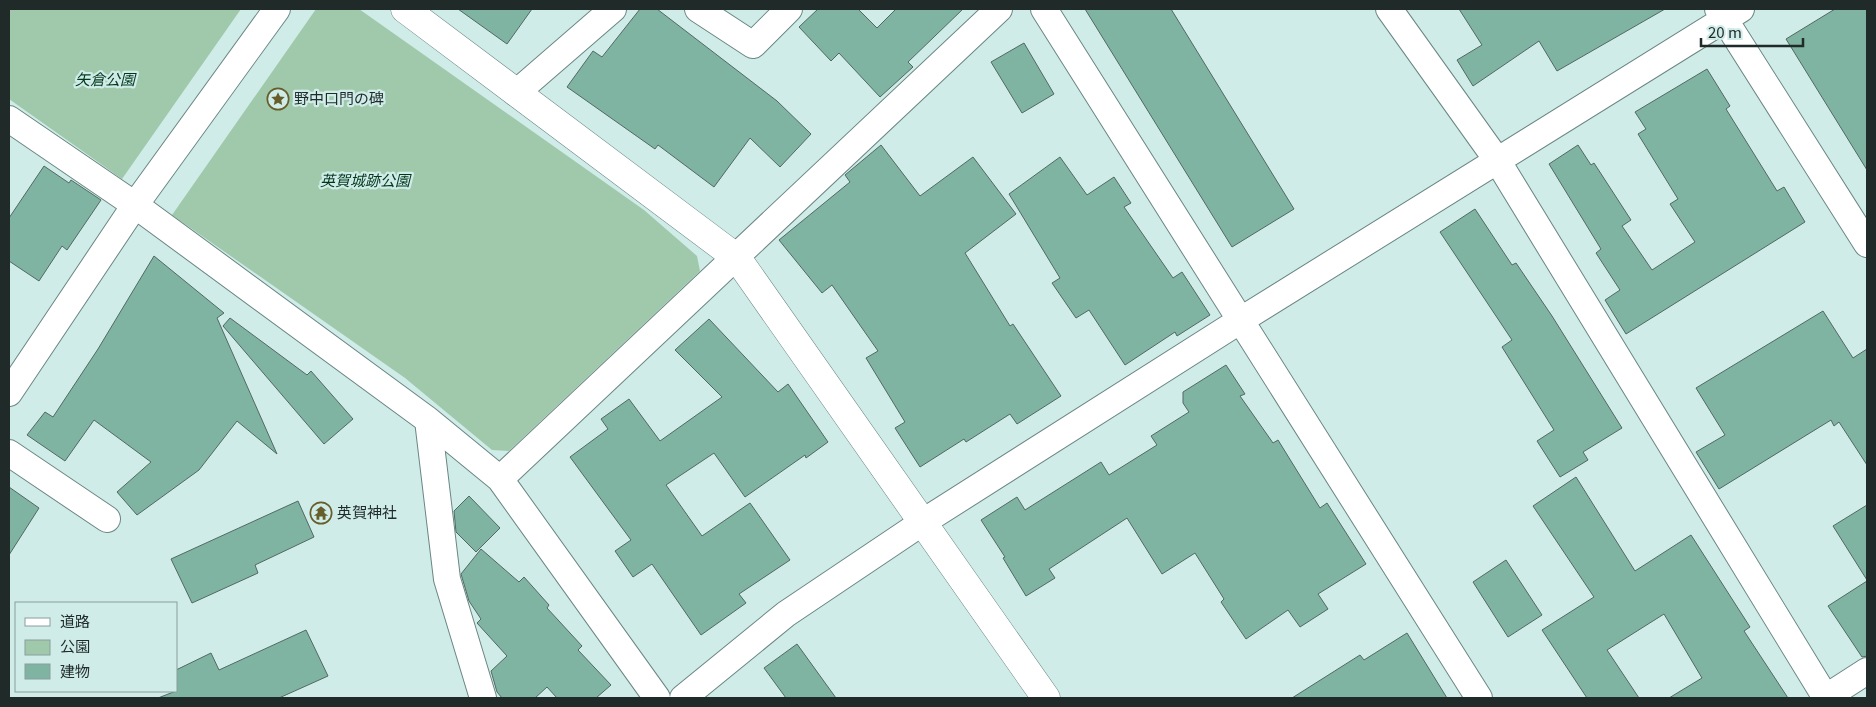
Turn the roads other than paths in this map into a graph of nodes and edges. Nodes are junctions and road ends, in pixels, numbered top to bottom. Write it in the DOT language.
graph roads {
  1 [pos="277,9"];
  2 [pos="405,9"];
  3 [pos="613,9"];
  4 [pos="698,9"];
  5 [pos="789,9"];
  6 [pos="1044,9"];
  7 [pos="1389,9"];
  8 [pos="1728,12"];
  9 [pos="987,13"];
  10 [pos="516,92"];
  11 [pos="9,119"];
  12 [pos="1497,160"];
  13 [pos="135,205"];
  14 [pos="1867,244"];
  15 [pos="737,258"];
  16 [pos="1241,320"];
  17 [pos="9,393"];
  18 [pos="428,420"];
  19 [pos="9,453"];
  20 [pos="500,480"];
  21 [pos="107,519"];
  22 [pos="923,522"];
  23 [pos="1867,671"];
  24 [pos="483,698"];
  25 [pos="657,698"];
  26 [pos="683,698"];
  27 [pos="1046,698"];
  28 [pos="1479,698"];
  29 [pos="1826,698"];
  1 -- 13 [label="street"];
  2 -- 10 [label="street"];
  3 -- 10 [label="street"];
  4 -- 5 [label="street"];
  6 -- 16 [label="street"];
  7 -- 12 [label="street"];
  8 -- 12 [label="street"];
  8 -- 14 [label="street"];
  9 -- 15 [label="street"];
  10 -- 15 [label="street"];
  11 -- 13 [label="street"];
  12 -- 16 [label="street"];
  12 -- 29 [label="street"];
  13 -- 17 [label="street"];
  13 -- 18 [label="street"];
  15 -- 20 [label="street"];
  15 -- 22 [label="street"];
  16 -- 22 [label="street"];
  16 -- 28 [label="street"];
  18 -- 20 [label="street"];
  18 -- 24 [label="street"];
  19 -- 21 [label="street"];
  20 -- 25 [label="street"];
  22 -- 26 [label="street"];
  22 -- 27 [label="street"];
  23 -- 29 [label="street"];
}
